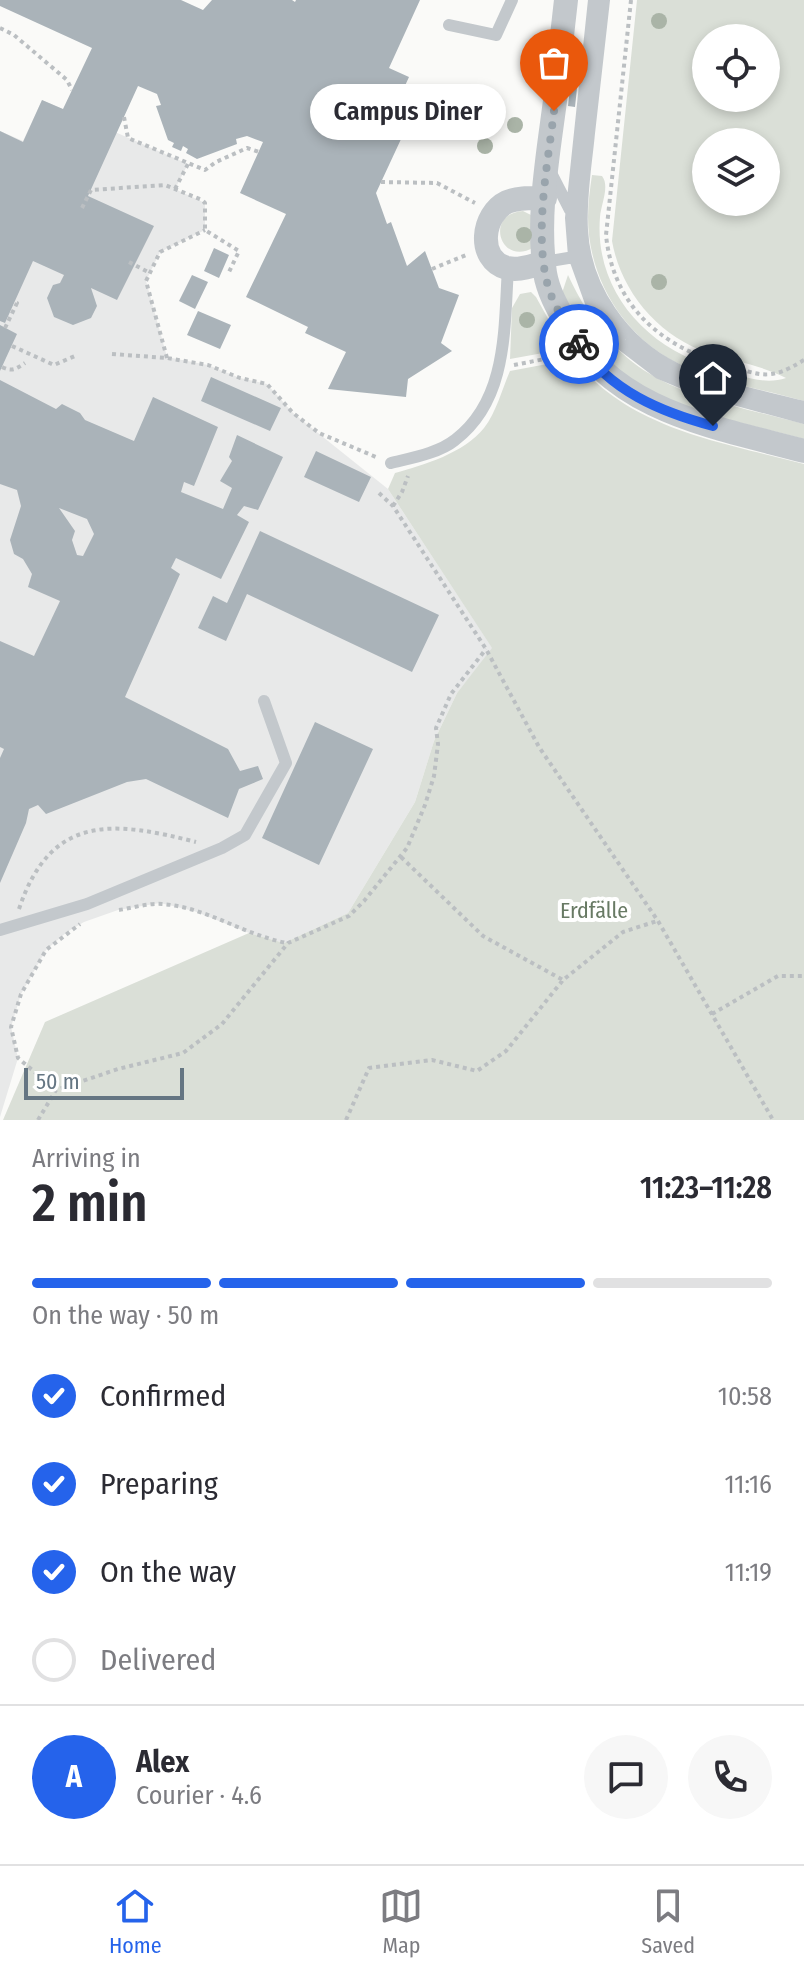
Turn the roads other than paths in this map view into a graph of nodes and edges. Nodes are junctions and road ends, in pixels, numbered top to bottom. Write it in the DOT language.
graph roads {
  1 [pos="512,0"];
  2 [pos="566,0"];
  3 [pos="594,0"];
  4 [pos="604,0"];
  5 [pos="449,25"];
  6 [pos="560,203"];
  7 [pos="582,232"];
  8 [pos="580,256"];
  9 [pos="544,262"];
  10 [pos="508,268"];
  11 [pos="804,407"];
  12 [pos="804,418"];
  13 [pos="804,451"];
  14 [pos="391,463"];
  15 [pos="264,701"];
  16 [pos="0,930"];
  1 -- 5 [label="lane"];
  2 -- 6 [label="street"];
  3 -- 6 [label="lane"];
  4 -- 7 [label="lane"];
  6 -- 7 [label="lane"];
  6 -- 8 [label="lane"];
  6 -- 9 [label="street"];
  6 -- 10 [label="street"];
  7 -- 8 [label="lane"];
  8 -- 9 [label="lane"];
  8 -- 11 [label="lane"];
  8 -- 12 [label="lane"];
  9 -- 10 [label="street"];
  9 -- 13 [label="street"];
  10 -- 14 [label="lane"];
  15 -- 16 [label="lane"];
}
